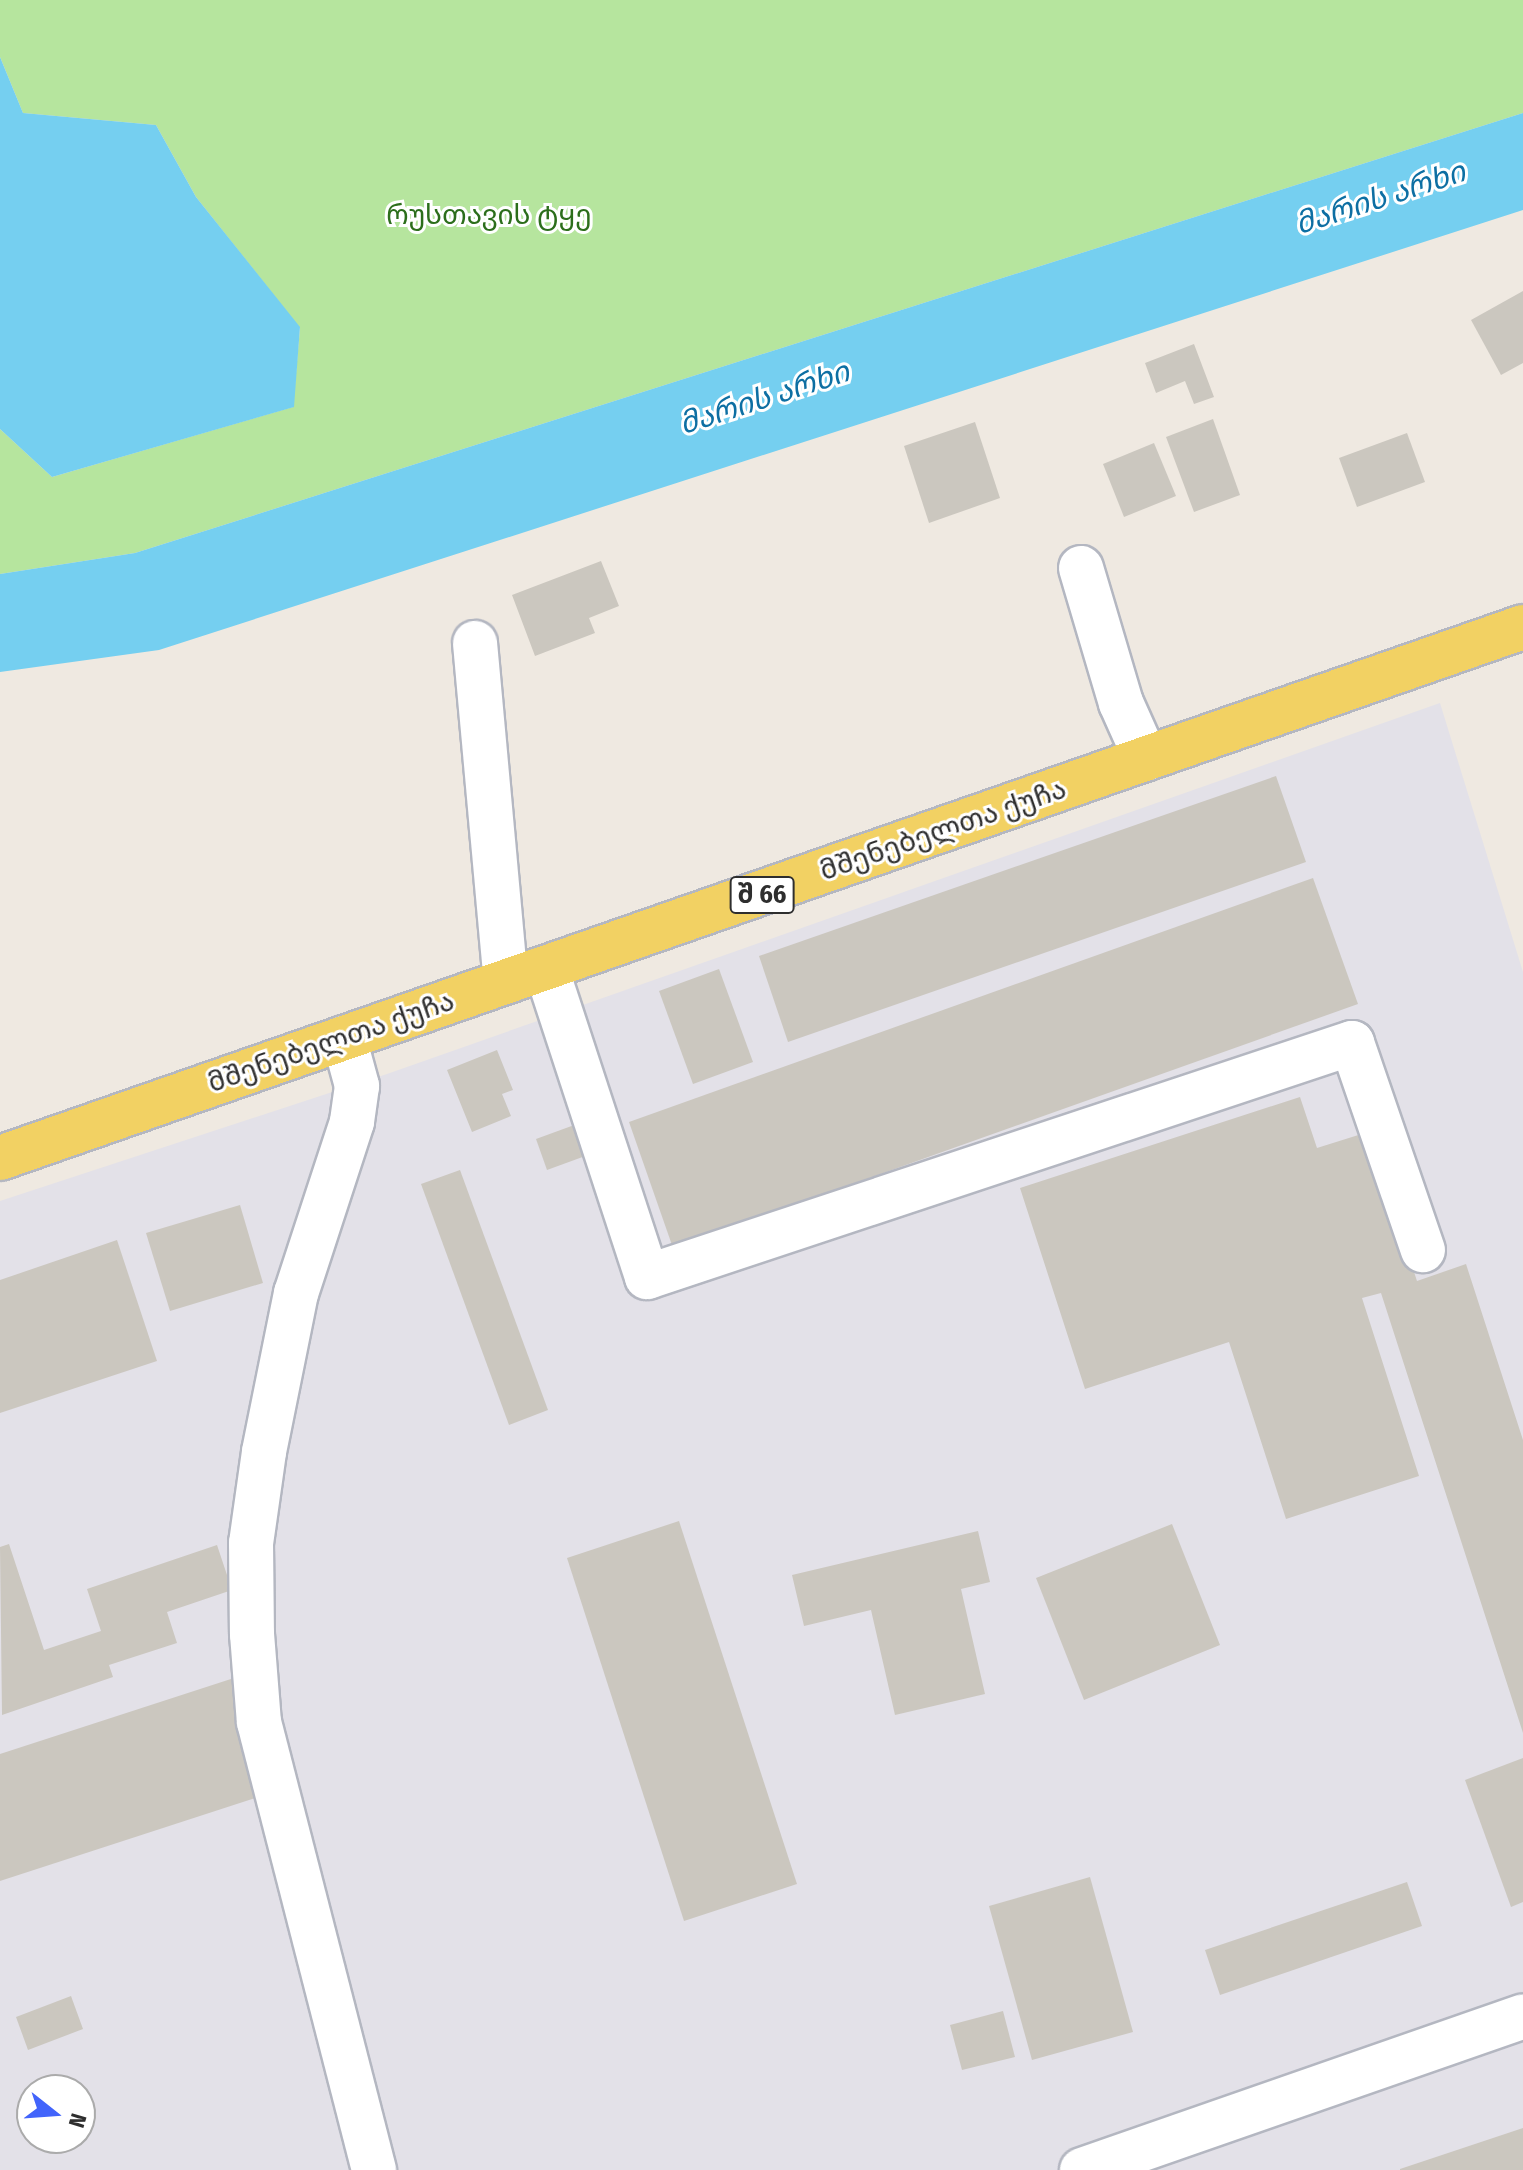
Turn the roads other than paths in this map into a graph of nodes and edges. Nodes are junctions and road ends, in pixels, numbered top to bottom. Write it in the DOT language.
graph roads {
  1 [pos="1081,568"];
  2 [pos="1523,627"];
  3 [pos="475,643"];
  4 [pos="1146,759"];
  5 [pos="526,976"];
  6 [pos="344,1038"];
  7 [pos="0,1158"];
  8 [pos="1423,1250"];
  9 [pos="1523,2016"];
  10 [pos="374,2170"];
  11 [pos="1082,2170"];
  1 -- 4 [label="street"];
  2 -- 4 [label="main road, მშენებელთა ქუჩა / შ 66"];
  3 -- 5 [label="street"];
  4 -- 5 [label="main road, მშენებელთა ქუჩა / შ 66"];
  5 -- 6 [label="main road, მშენებელთა ქუჩა / შ 66"];
  5 -- 8 [label="street"];
  6 -- 7 [label="main road, მშენებელთა ქუჩა / შ 66"];
  6 -- 10 [label="street"];
  9 -- 11 [label="street"];
}
